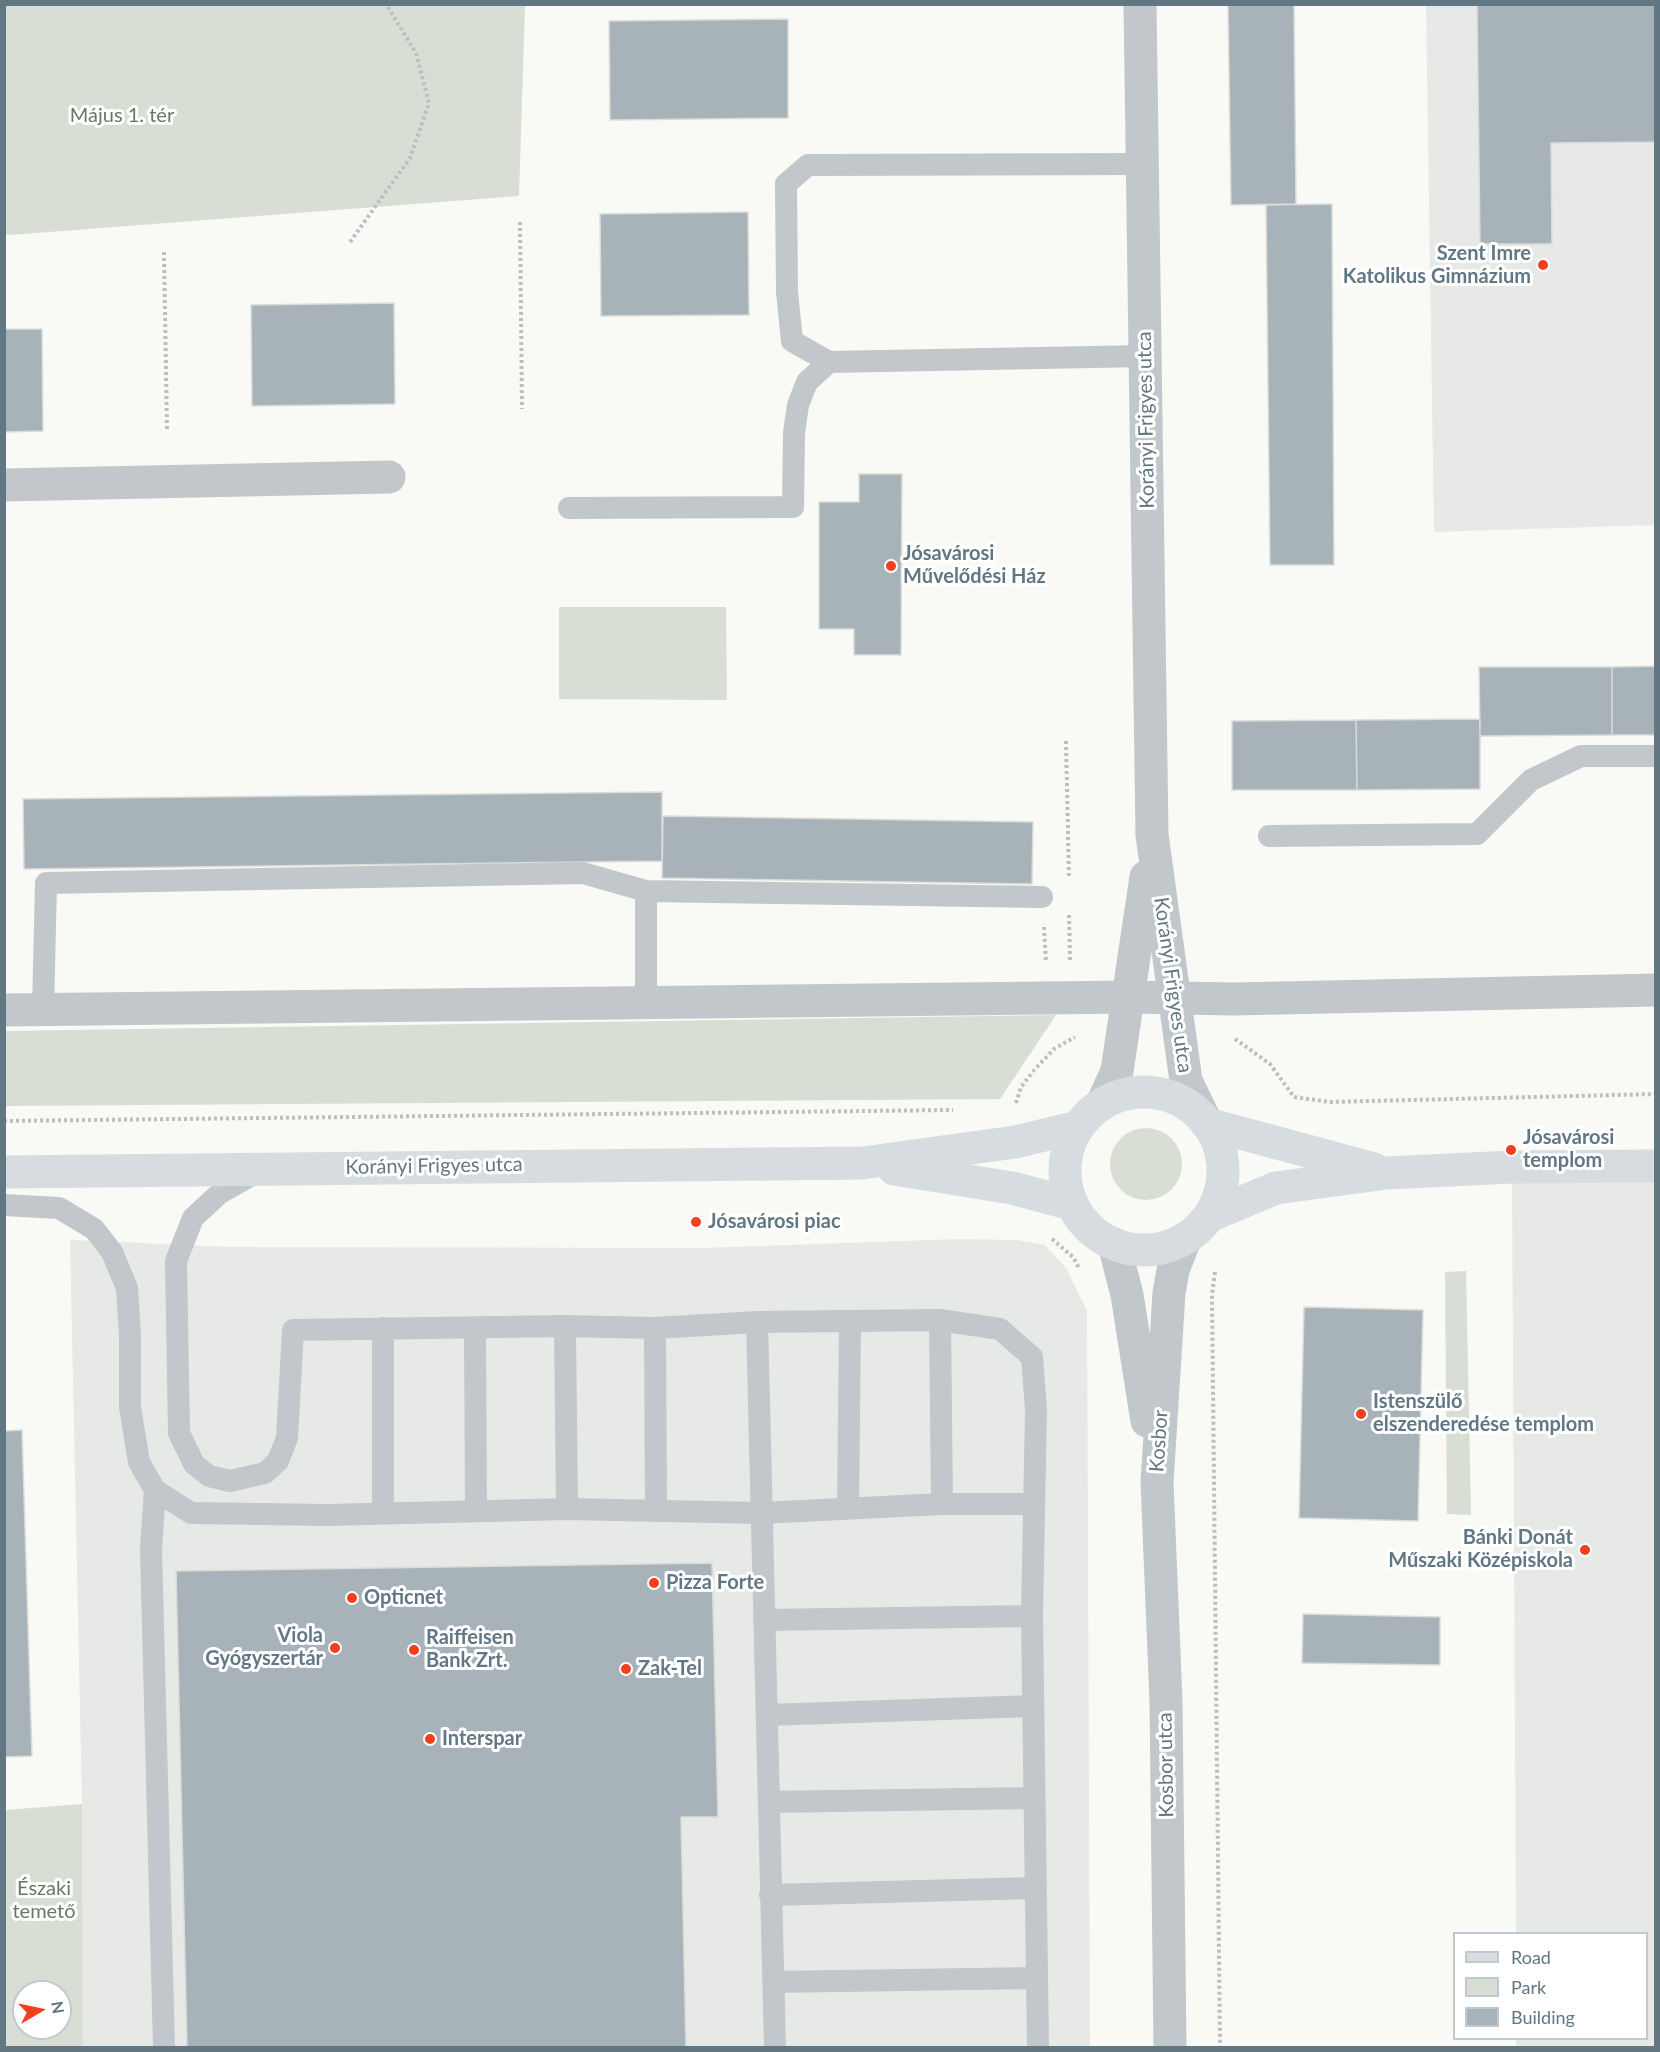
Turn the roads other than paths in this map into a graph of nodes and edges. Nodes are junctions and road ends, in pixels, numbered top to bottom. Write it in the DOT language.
graph roads {
  1 [pos="1140,4"];
  2 [pos="1142,164"];
  3 [pos="1145,356"];
  4 [pos="829,362"];
  5 [pos="389,477"];
  6 [pos="4,485"];
  7 [pos="569,508"];
  8 [pos="1656,756"];
  9 [pos="1152,835"];
  10 [pos="1269,836"];
  11 [pos="646,891"];
  12 [pos="1042,897"];
  13 [pos="1656,990"];
  14 [pos="1130,997"];
  15 [pos="1174,997"];
  16 [pos="646,1003"];
  17 [pos="4,1010"];
  18 [pos="43,1010"];
  19 [pos="1102,1104"];
  20 [pos="1207,1124"];
  21 [pos="1078,1127"];
  22 [pos="863,1164"];
  23 [pos="1656,1166"];
  24 [pos="263,1168"];
  25 [pos="4,1172"];
  26 [pos="1387,1173"];
  27 [pos="1072,1204"];
  28 [pos="4,1205"];
  29 [pos="1209,1216"];
  30 [pos="1185,1239"];
  31 [pos="1114,1244"];
  32 [pos="940,1320"];
  33 [pos="757,1322"];
  34 [pos="850,1322"];
  35 [pos="565,1326"];
  36 [pos="383,1328"];
  37 [pos="476,1328"];
  38 [pos="655,1328"];
  39 [pos="1157,1482"];
  40 [pos="155,1490"];
  41 [pos="942,1504"];
  42 [pos="1034,1504"];
  43 [pos="848,1508"];
  44 [pos="567,1509"];
  45 [pos="476,1511"];
  46 [pos="656,1511"];
  47 [pos="383,1513"];
  48 [pos="761,1513"];
  49 [pos="1032,1616"];
  50 [pos="764,1620"];
  51 [pos="1033,1706"];
  52 [pos="767,1715"];
  53 [pos="1033,1798"];
  54 [pos="769,1802"];
  55 [pos="1034,1888"];
  56 [pos="770,1895"];
  57 [pos="1037,1978"];
  58 [pos="774,1982"];
  59 [pos="164,2048"];
  60 [pos="775,2048"];
  61 [pos="1038,2048"];
  62 [pos="1170,2048"];
  1 -- 2 [label="street, Korányi Frigyes utca"];
  2 -- 3 [label="street, Korányi Frigyes utca"];
  2 -- 4 [label="lane"];
  3 -- 4 [label="lane"];
  3 -- 9 [label="street, Korányi Frigyes utca"];
  4 -- 7 [label="lane"];
  5 -- 6 [label="street"];
  8 -- 10 [label="lane"];
  9 -- 14 [label="street, Korányi Frigyes utca"];
  9 -- 15 [label="street, Korányi Frigyes utca"];
  11 -- 12 [label="lane"];
  11 -- 16 [label="lane"];
  11 -- 18 [label="lane"];
  13 -- 15 [label="street"];
  14 -- 15 [label="street"];
  14 -- 16 [label="street"];
  14 -- 19 [label="street, Korányi Frigyes utca"];
  15 -- 20 [label="street, Korányi Frigyes utca"];
  16 -- 18 [label="street"];
  17 -- 18 [label="street"];
  19 -- 20 [label="street"];
  19 -- 21 [label="street"];
  20 -- 26 [label="street"];
  20 -- 29 [label="street"];
  21 -- 22 [label="street, Korányi Frigyes utca"];
  21 -- 27 [label="street"];
  22 -- 24 [label="street, Korányi Frigyes utca"];
  22 -- 27 [label="street, Korányi Frigyes utca"];
  23 -- 26 [label="street"];
  24 -- 25 [label="street, Korányi Frigyes utca"];
  24 -- 36 [label="lane"];
  26 -- 29 [label="street"];
  27 -- 31 [label="street"];
  28 -- 40 [label="lane"];
  29 -- 30 [label="street"];
  30 -- 31 [label="street"];
  30 -- 39 [label="street, Kosbor"];
  31 -- 39 [label="street, Kosbor"];
  32 -- 34 [label="lane"];
  32 -- 41 [label="lane"];
  32 -- 42 [label="lane"];
  33 -- 34 [label="lane"];
  33 -- 38 [label="lane"];
  33 -- 48 [label="lane"];
  34 -- 43 [label="lane"];
  35 -- 37 [label="lane"];
  35 -- 38 [label="lane"];
  35 -- 44 [label="lane"];
  36 -- 37 [label="lane"];
  36 -- 47 [label="lane"];
  37 -- 45 [label="lane"];
  38 -- 46 [label="lane"];
  39 -- 62 [label="street, Kosbor utca"];
  40 -- 47 [label="lane"];
  40 -- 59 [label="lane"];
  41 -- 42 [label="lane"];
  41 -- 43 [label="lane"];
  42 -- 49 [label="lane"];
  43 -- 48 [label="lane"];
  44 -- 45 [label="lane"];
  44 -- 46 [label="lane"];
  45 -- 47 [label="lane"];
  46 -- 48 [label="lane"];
  48 -- 50 [label="lane"];
  49 -- 50 [label="lane"];
  49 -- 51 [label="lane"];
  50 -- 52 [label="lane"];
  51 -- 52 [label="lane"];
  51 -- 53 [label="lane"];
  52 -- 54 [label="lane"];
  53 -- 54 [label="lane"];
  53 -- 55 [label="lane"];
  54 -- 56 [label="lane"];
  55 -- 56 [label="lane"];
  55 -- 57 [label="lane"];
  56 -- 58 [label="lane"];
  57 -- 58 [label="lane"];
  57 -- 61 [label="lane"];
  58 -- 60 [label="lane"];
}
